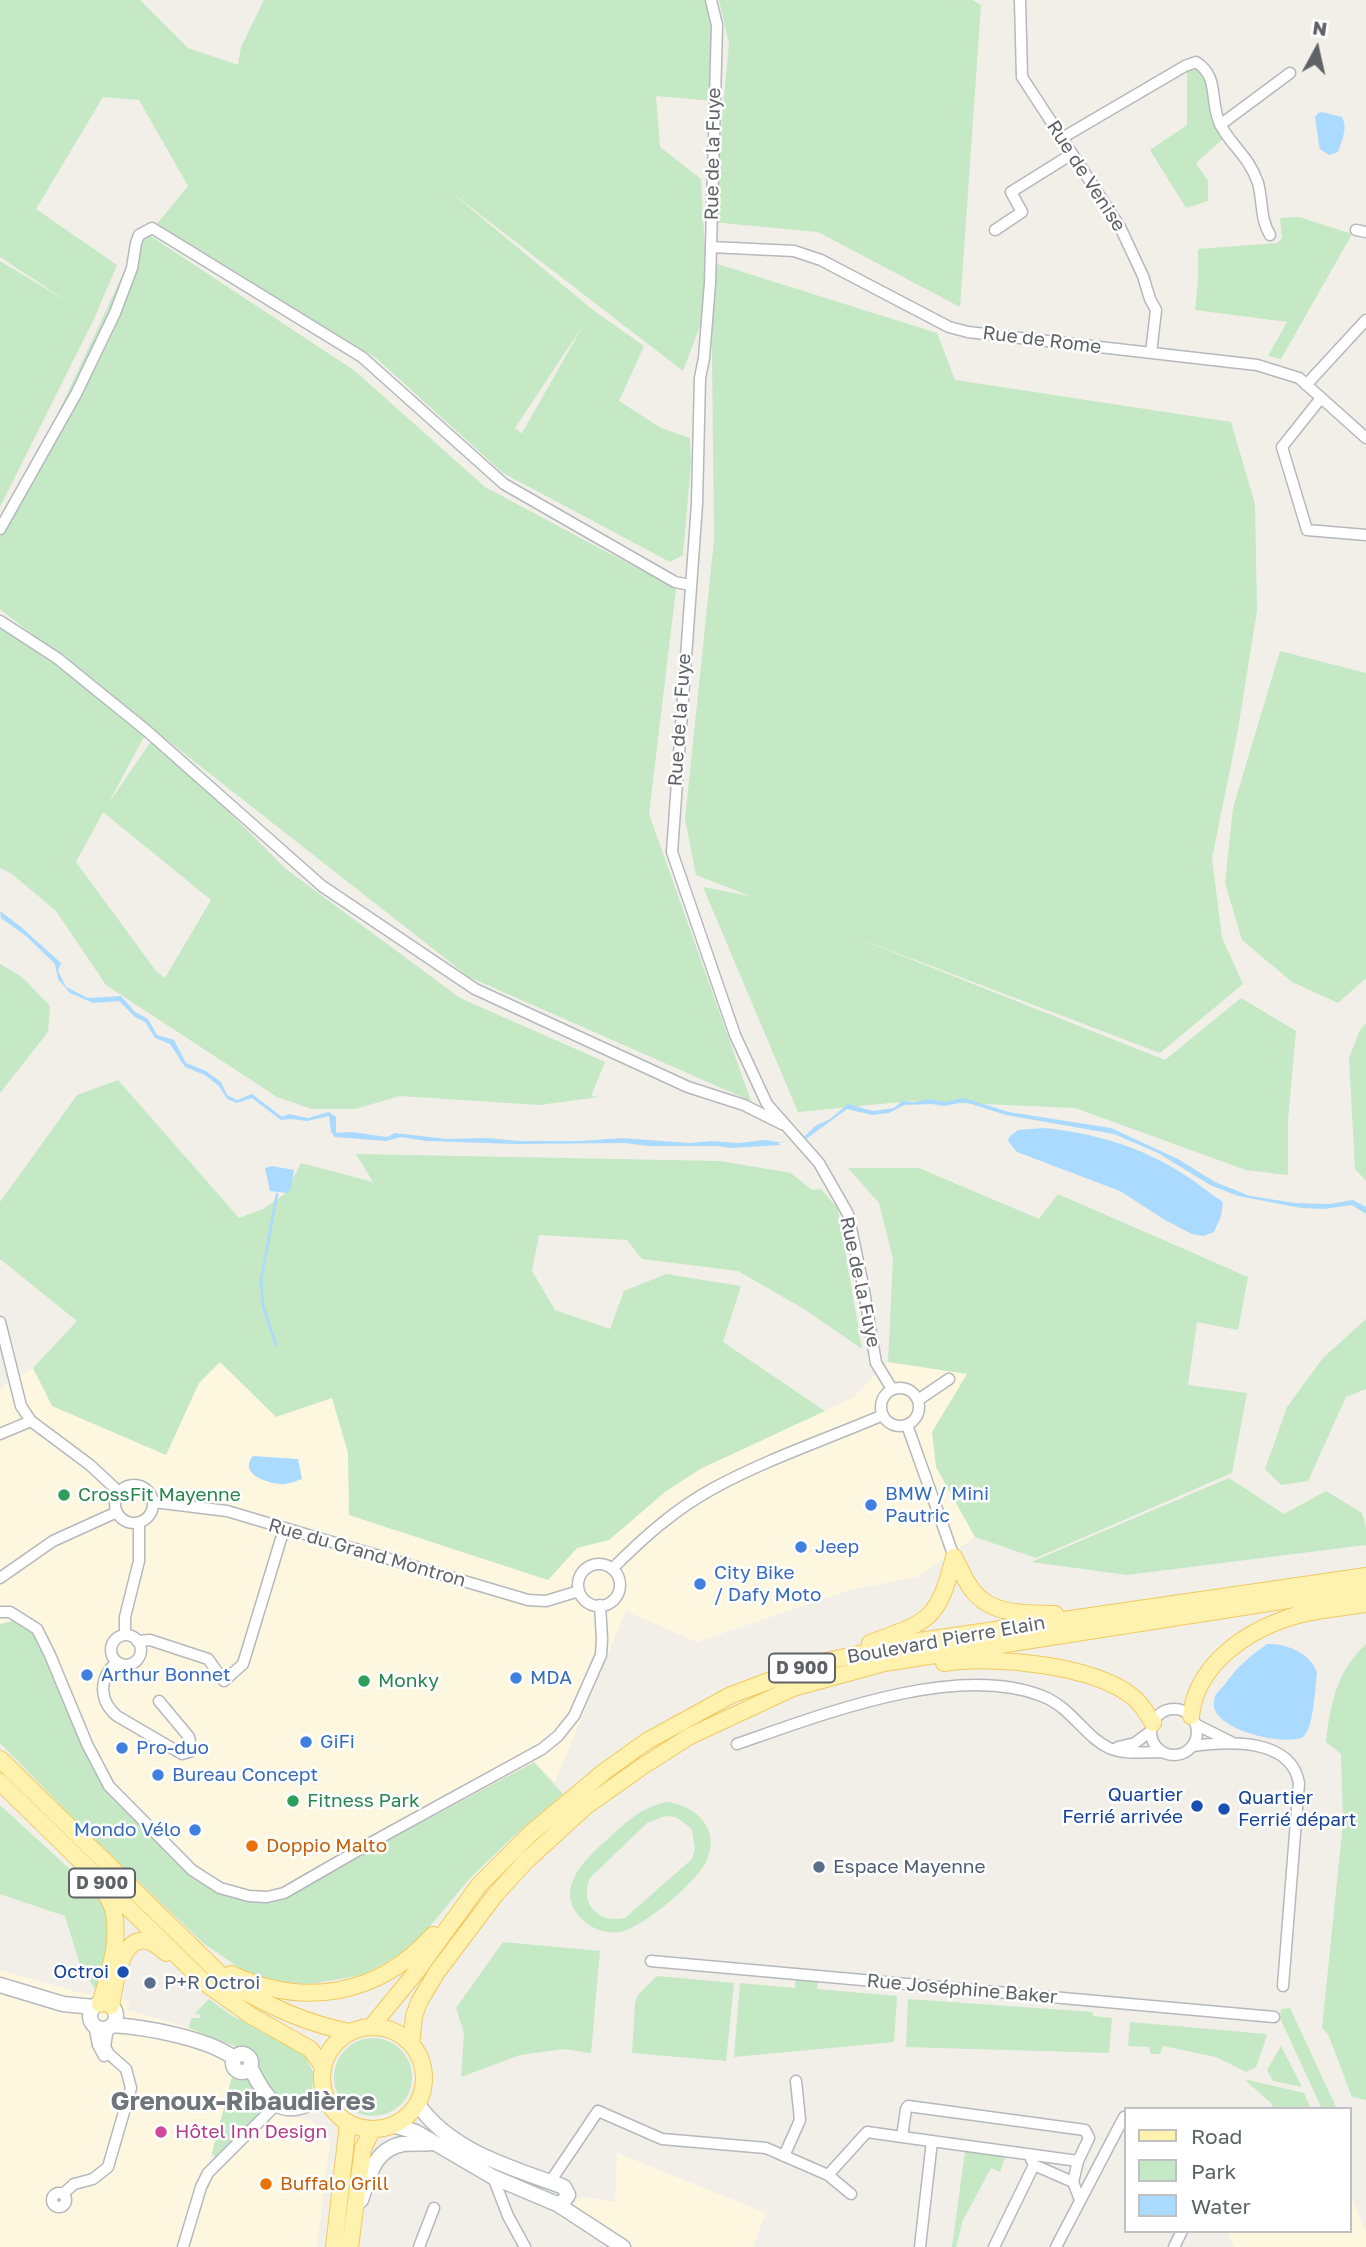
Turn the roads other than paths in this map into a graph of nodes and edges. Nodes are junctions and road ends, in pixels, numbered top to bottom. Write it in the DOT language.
graph roads {
  1 [pos="710,0"];
  2 [pos="1020,0"];
  3 [pos="1290,72"];
  4 [pos="1220,125"];
  5 [pos="1062,138"];
  6 [pos="1072,154"];
  7 [pos="996,230"];
  8 [pos="1270,235"];
  9 [pos="711,247"];
  10 [pos="1366,320"];
  11 [pos="1151,353"];
  12 [pos="1306,385"];
  13 [pos="1321,398"];
  14 [pos="1365,436"];
  15 [pos="0,529"];
  16 [pos="1366,535"];
  17 [pos="690,585"];
  18 [pos="0,621"];
  19 [pos="787,1127"];
  20 [pos="0,1322"];
  21 [pos="949,1379"];
  22 [pos="892,1390"];
  23 [pos="918,1400"];
  24 [pos="883,1415"];
  25 [pos="31,1421"];
  26 [pos="907,1425"];
  27 [pos="0,1434"];
  28 [pos="119,1493"];
  29 [pos="154,1502"];
  30 [pos="117,1513"];
  31 [pos="139,1523"];
  32 [pos="284,1528"];
  33 [pos="954,1558"];
  34 [pos="612,1569"];
  35 [pos="1366,1576"];
  36 [pos="0,1578"];
  37 [pos="1366,1588"];
  38 [pos="579,1591"];
  39 [pos="1366,1604"];
  40 [pos="600,1605"];
  41 [pos="0,1612"];
  42 [pos="1100,1615"];
  43 [pos="125,1635"];
  44 [pos="138,1641"];
  45 [pos="117,1662"];
  46 [pos="817,1663"];
  47 [pos="774,1697"];
  48 [pos="159,1701"];
  49 [pos="1194,1720"];
  50 [pos="1152,1727"];
  51 [pos="1233,1743"];
  52 [pos="737,1744"];
  53 [pos="1193,1746"];
  54 [pos="1112,1749"];
  55 [pos="1162,1752"];
  56 [pos="0,1759"];
  57 [pos="0,1782"];
  58 [pos="90,1872"];
  59 [pos="479,1885"];
  60 [pos="194,1949"];
  61 [pos="651,1961"];
  62 [pos="205,1983"];
  63 [pos="0,1985"];
  64 [pos="1283,1986"];
  65 [pos="103,2016"];
  66 [pos="1274,2017"];
  67 [pos="371,2027"];
  68 [pos="350,2032"];
  69 [pos="411,2044"];
  70 [pos="323,2066"];
  71 [pos="796,2081"];
  72 [pos="325,2096"];
  73 [pos="417,2103"];
  74 [pos="276,2105"];
  75 [pos="1124,2117"];
  76 [pos="348,2123"];
  77 [pos="393,2125"];
  78 [pos="373,2129"];
  79 [pos="902,2137"];
  80 [pos="932,2141"];
  81 [pos="432,2143"];
  82 [pos="784,2156"];
  83 [pos="1031,2159"];
  84 [pos="1078,2161"];
  85 [pos="497,2162"];
  86 [pos="828,2175"];
  87 [pos="493,2177"];
  88 [pos="550,2182"];
  89 [pos="1073,2182"];
  90 [pos="521,2189"];
  91 [pos="63,2194"];
  92 [pos="851,2194"];
  93 [pos="562,2199"];
  94 [pos="1080,2200"];
  95 [pos="505,2207"];
  96 [pos="434,2208"];
  97 [pos="353,2221"];
  98 [pos="183,2247"];
  99 [pos="334,2247"];
  100 [pos="350,2247"];
  101 [pos="419,2247"];
  102 [pos="525,2247"];
  103 [pos="623,2247"];
  104 [pos="920,2247"];
  105 [pos="994,2247"];
  106 [pos="1056,2247"];
  1 -- 9 [label="street, Rue de la Fuye"];
  2 -- 5 [label="street, Rue de Venise"];
  3 -- 4 [label="street"];
  4 -- 5 [label="street"];
  4 -- 8 [label="street"];
  5 -- 6 [label="street, Rue de Venise"];
  6 -- 7 [label="street"];
  6 -- 11 [label="street, Rue de Venise"];
  9 -- 11 [label="street, Rue de Rome"];
  9 -- 17 [label="street, Rue de la Fuye"];
  10 -- 12 [label="street"];
  11 -- 12 [label="street, Rue de Rome"];
  12 -- 13 [label="street, Rue de Rome"];
  13 -- 14 [label="street, Rue de Rome"];
  13 -- 16 [label="street"];
  15 -- 17 [label="street"];
  17 -- 19 [label="street, Rue de la Fuye"];
  18 -- 19 [label="street"];
  19 -- 22 [label="street, Rue de la Fuye"];
  20 -- 25 [label="street"];
  21 -- 23 [label="street"];
  22 -- 23 [label="street"];
  22 -- 24 [label="street"];
  23 -- 26 [label="street"];
  24 -- 26 [label="street"];
  24 -- 34 [label="street"];
  25 -- 27 [label="street"];
  25 -- 28 [label="street"];
  26 -- 33 [label="street"];
  28 -- 29 [label="street"];
  28 -- 30 [label="street"];
  29 -- 31 [label="street"];
  29 -- 32 [label="street, Rue du Grand Montron"];
  30 -- 31 [label="street"];
  30 -- 36 [label="street"];
  31 -- 43 [label="street"];
  32 -- 38 [label="street, Rue du Grand Montron"];
  32 -- 44 [label="street"];
  33 -- 42 [label="main road"];
  33 -- 46 [label="main road"];
  34 -- 38 [label="street"];
  34 -- 40 [label="street"];
  35 -- 42 [label="main road, Boulevard Pierre Elain / D 900"];
  37 -- 47 [label="main road, Boulevard Pierre Elain / D 900"];
  38 -- 40 [label="street"];
  39 -- 49 [label="main road"];
  40 -- 41 [label="street"];
  42 -- 46 [label="main road, Boulevard Pierre Elain / D 900"];
  43 -- 44 [label="street"];
  43 -- 45 [label="street"];
  44 -- 45 [label="street"];
  45 -- 48 [label="street"];
  46 -- 59 [label="main road, Boulevard Pierre Elain / D 900"];
  47 -- 50 [label="main road"];
  47 -- 69 [label="main road, Boulevard Pierre Elain / D 900"];
  49 -- 50 [label="street"];
  49 -- 51 [label="street"];
  49 -- 53 [label="street"];
  50 -- 54 [label="street"];
  50 -- 55 [label="street"];
  51 -- 53 [label="street"];
  51 -- 64 [label="street"];
  52 -- 54 [label="street"];
  53 -- 55 [label="street"];
  54 -- 55 [label="street"];
  56 -- 60 [label="main road, D 900"];
  57 -- 58 [label="main road, D 900"];
  58 -- 62 [label="main road, D 900"];
  58 -- 65 [label="main road"];
  59 -- 60 [label="main road, D 900"];
  59 -- 67 [label="main road, Boulevard Pierre Elain / D 900"];
  60 -- 68 [label="main road"];
  61 -- 66 [label="street, Rue Joséphine Baker"];
  62 -- 65 [label="main road"];
  62 -- 70 [label="main road"];
  63 -- 65 [label="main road"];
  65 -- 74 [label="main road"];
  65 -- 91 [label="street"];
  67 -- 68 [label="main road"];
  67 -- 69 [label="main road"];
  68 -- 70 [label="main road"];
  69 -- 73 [label="main road"];
  70 -- 72 [label="main road"];
  71 -- 82 [label="street"];
  72 -- 74 [label="main road"];
  72 -- 76 [label="main road"];
  73 -- 77 [label="main road"];
  73 -- 85 [label="main road"];
  74 -- 98 [label="street"];
  75 -- 94 [label="street"];
  76 -- 78 [label="main road"];
  76 -- 99 [label="main road"];
  77 -- 78 [label="main road"];
  77 -- 81 [label="main road"];
  78 -- 97 [label="main road"];
  79 -- 80 [label="street"];
  79 -- 84 [label="street"];
  79 -- 86 [label="street"];
  80 -- 83 [label="street"];
  80 -- 104 [label="street"];
  81 -- 87 [label="main road"];
  81 -- 97 [label="main road"];
  82 -- 86 [label="street"];
  82 -- 88 [label="street"];
  83 -- 84 [label="street"];
  83 -- 89 [label="street"];
  83 -- 105 [label="street"];
  84 -- 89 [label="street"];
  85 -- 87 [label="main road"];
  85 -- 88 [label="main road"];
  86 -- 92 [label="street"];
  87 -- 90 [label="main road"];
  87 -- 95 [label="street"];
  88 -- 93 [label="main road"];
  89 -- 94 [label="street"];
  90 -- 93 [label="main road"];
  90 -- 95 [label="street"];
  93 -- 103 [label="main road"];
  94 -- 106 [label="street"];
  95 -- 102 [label="street"];
  96 -- 101 [label="street"];
  97 -- 100 [label="main road"];
}
